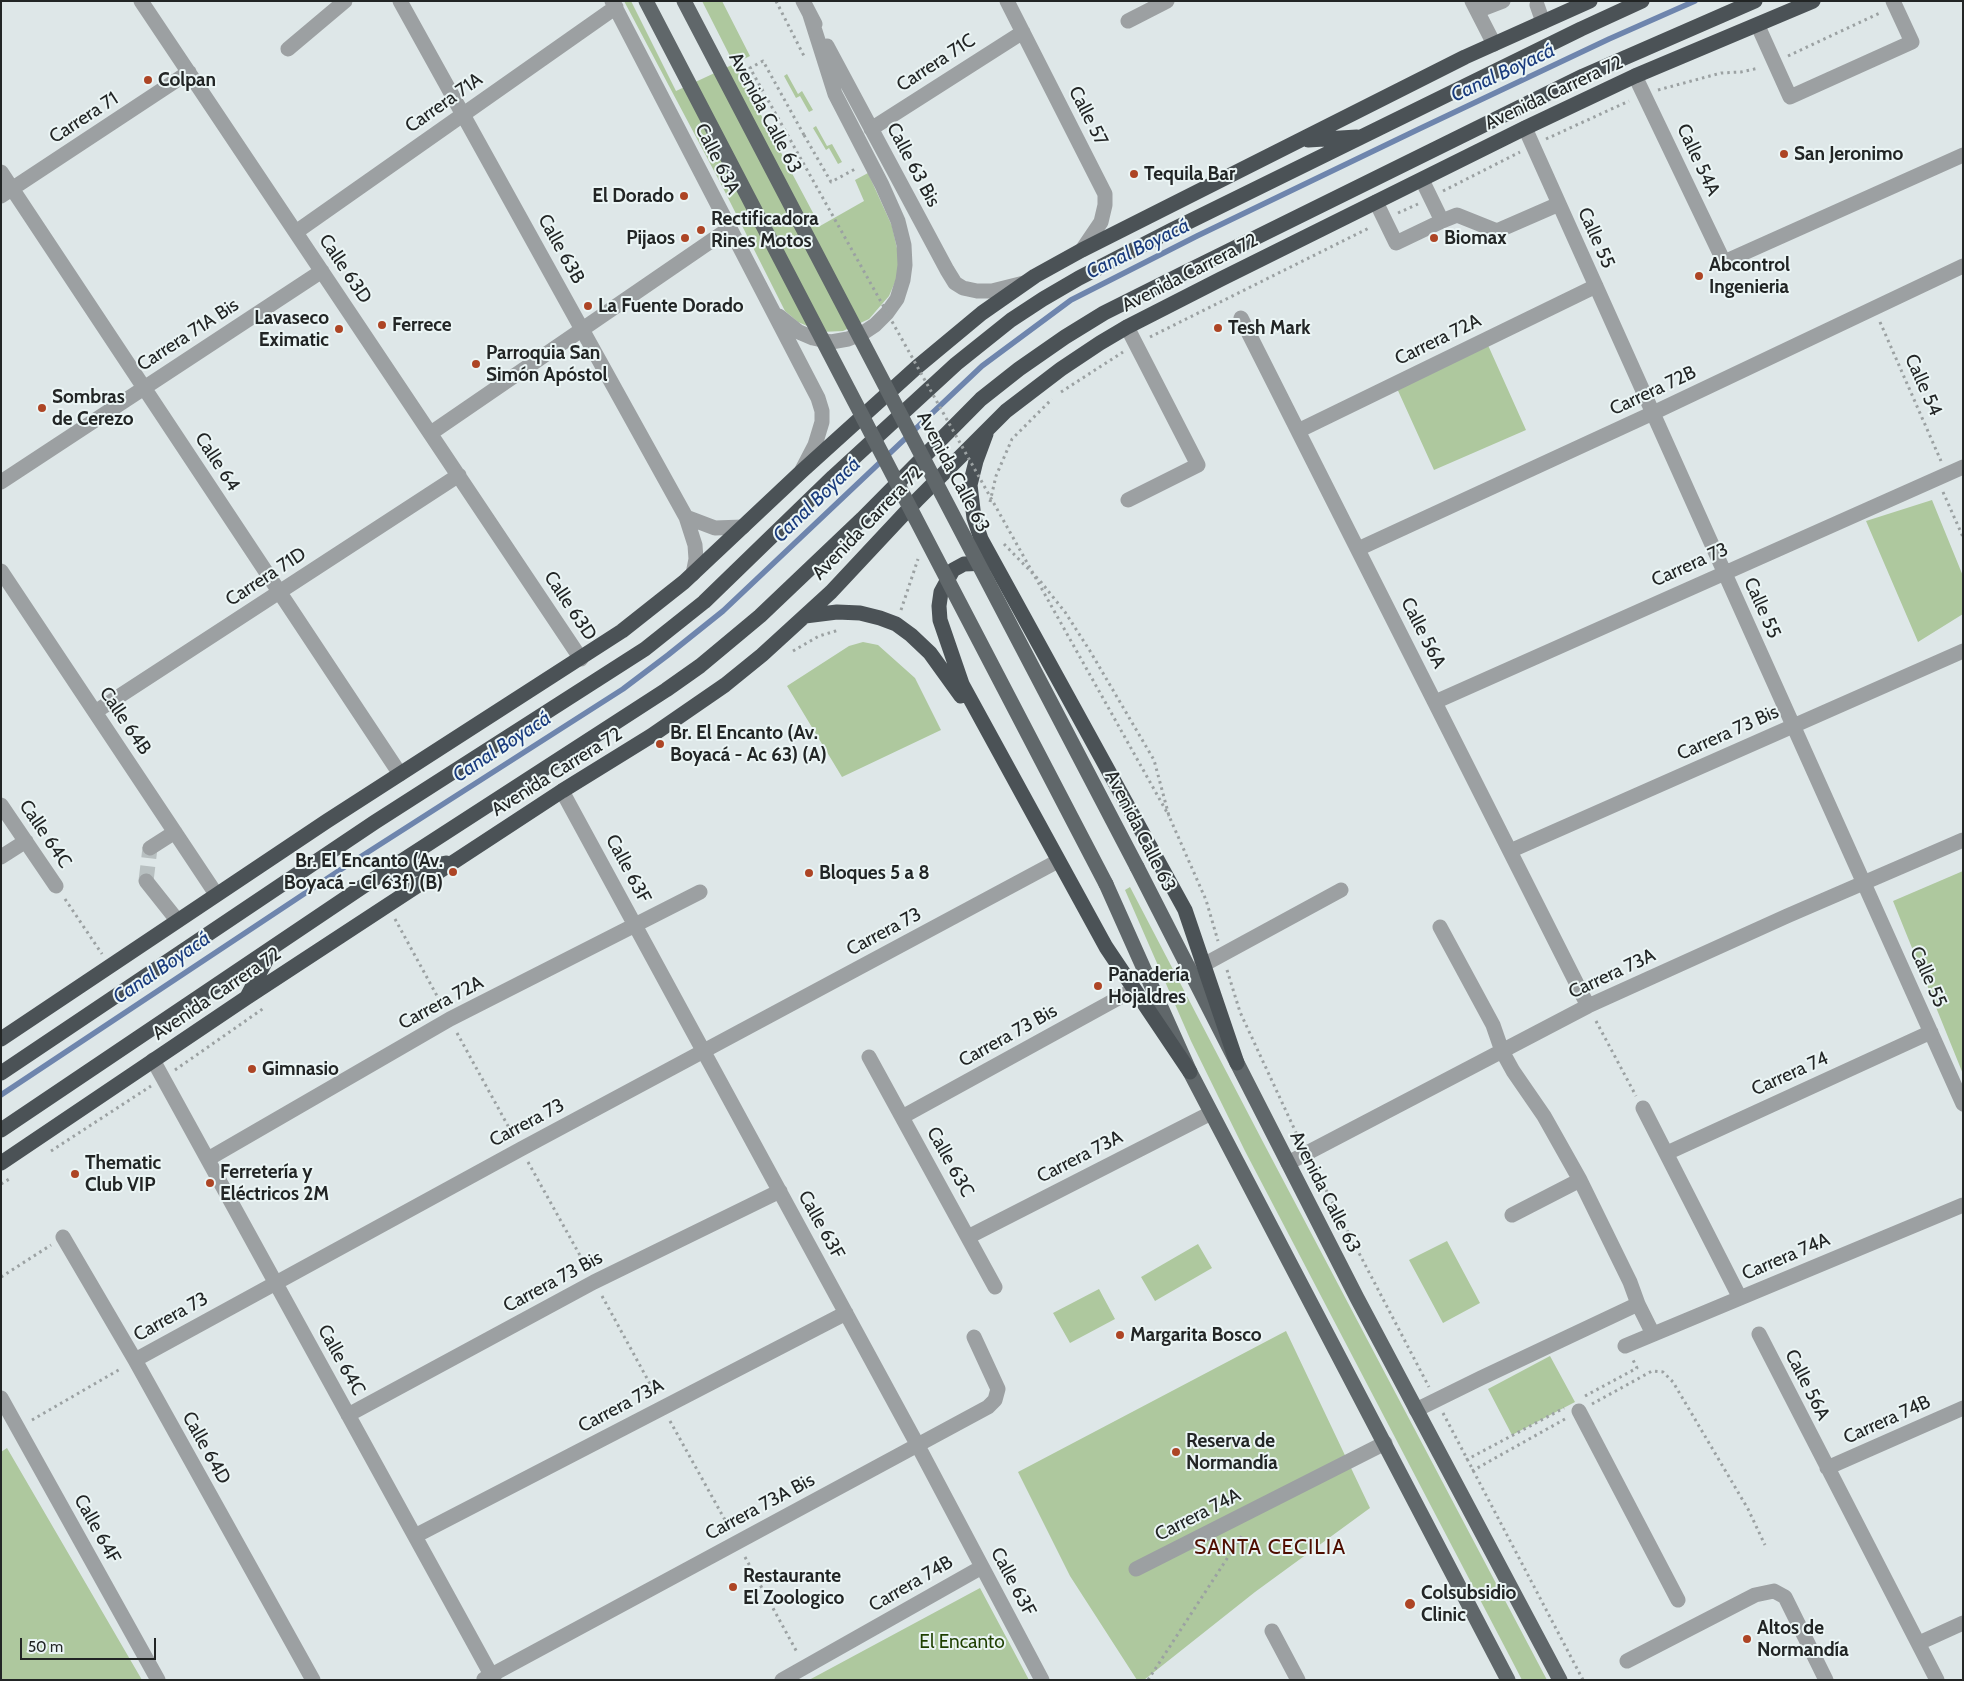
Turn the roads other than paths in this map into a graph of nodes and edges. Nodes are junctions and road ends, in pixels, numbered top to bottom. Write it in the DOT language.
graph roads {
  1 [pos="141,1"];
  2 [pos="345,1"];
  3 [pos="400,1"];
  4 [pos="646,1"];
  5 [pos="684,1"];
  6 [pos="803,1"];
  7 [pos="1007,1"];
  8 [pos="1167,1"];
  9 [pos="1503,1"];
  10 [pos="1642,1"];
  11 [pos="1755,1"];
  12 [pos="1813,1"];
  13 [pos="1893,1"];
  14 [pos="1588,2"];
  15 [pos="614,4"];
  16 [pos="1537,4"];
  17 [pos="1474,6"];
  18 [pos="810,15"];
  19 [pos="1128,21"];
  20 [pos="1543,22"];
  21 [pos="1758,26"];
  22 [pos="1023,32"];
  23 [pos="1494,44"];
  24 [pos="288,49"];
  25 [pos="189,72"];
  26 [pos="1583,76"];
  27 [pos="1635,76"];
  28 [pos="463,114"];
  29 [pos="1525,128"];
  30 [pos="871,129"];
  31 [pos="1364,136"];
  32 [pos="1301,140"];
  33 [pos="1963,155"];
  34 [pos="1412,160"];
  35 [pos="1,172"];
  36 [pos="1422,180"];
  37 [pos="1399,191"];
  38 [pos="7,193"];
  39 [pos="1376,202"];
  40 [pos="1559,204"];
  41 [pos="1310,211"];
  42 [pos="1338,220"];
  43 [pos="1442,221"];
  44 [pos="730,228"];
  45 [pos="296,232"];
  46 [pos="1082,250"];
  47 [pos="1963,266"];
  48 [pos="322,271"];
  49 [pos="1024,283"];
  50 [pos="1596,286"];
  51 [pos="773,309"];
  52 [pos="982,313"];
  53 [pos="1241,318"];
  54 [pos="1127,327"];
  55 [pos="582,330"];
  56 [pos="962,359"];
  57 [pos="916,367"];
  58 [pos="144,388"];
  59 [pos="1653,413"];
  60 [pos="989,427"];
  61 [pos="1298,431"];
  62 [pos="431,434"];
  63 [pos="1963,467"];
  64 [pos="802,471"];
  65 [pos="459,475"];
  66 [pos="1,482"];
  67 [pos="1128,500"];
  68 [pos="686,517"];
  69 [pos="743,527"];
  70 [pos="1358,548"];
  71 [pos="996,564"];
  72 [pos="1,571"];
  73 [pos="1724,572"];
  74 [pos="693,574"];
  75 [pos="279,592"];
  76 [pos="804,616"];
  77 [pos="1963,651"];
  78 [pos="582,659"];
  79 [pos="1435,702"];
  80 [pos="95,712"];
  81 [pos="983,724"];
  82 [pos="1793,726"];
  83 [pos="400,774"];
  84 [pos="562,791"];
  85 [pos="1,805"];
  86 [pos="175,832"];
  87 [pos="1963,840"];
  88 [pos="26,841"];
  89 [pos="150,848"];
  90 [pos="1510,851"];
  91 [pos="1,857"];
  92 [pos="454,861"];
  93 [pos="1058,861"];
  94 [pos="377,877"];
  95 [pos="146,881"];
  96 [pos="1863,883"];
  97 [pos="56,886"];
  98 [pos="1341,890"];
  99 [pos="700,892"];
  100 [pos="216,894"];
  101 [pos="178,920"];
  102 [pos="635,926"];
  103 [pos="1440,927"];
  104 [pos="273,947"];
  105 [pos="1197,969"];
  106 [pos="1133,990"];
  107 [pos="246,998"];
  108 [pos="1588,1006"];
  109 [pos="1931,1032"];
  110 [pos="1,1039"];
  111 [pos="1502,1051"];
  112 [pos="704,1052"];
  113 [pos="869,1057"];
  114 [pos="153,1060"];
  115 [pos="1237,1063"];
  116 [pos="1190,1072"];
  117 [pos="1,1073"];
  118 [pos="1963,1104"];
  119 [pos="1643,1108"];
  120 [pos="1211,1114"];
  121 [pos="902,1116"];
  122 [pos="1,1130"];
  123 [pos="1667,1153"];
  124 [pos="208,1159"];
  125 [pos="1288,1163"];
  126 [pos="1,1164"];
  127 [pos="1580,1180"];
  128 [pos="780,1191"];
  129 [pos="1963,1205"];
  130 [pos="1512,1215"];
  131 [pos="63,1237"];
  132 [pos="968,1237"];
  133 [pos="276,1283"];
  134 [pos="995,1287"];
  135 [pos="1740,1298"];
  136 [pos="1638,1304"];
  137 [pos="846,1313"];
  138 [pos="1653,1334"];
  139 [pos="1759,1334"];
  140 [pos="974,1337"];
  141 [pos="1625,1346"];
  142 [pos="135,1360"];
  143 [pos="1,1398"];
  144 [pos="1576,1405"];
  145 [pos="1963,1408"];
  146 [pos="1416,1410"];
  147 [pos="348,1415"];
  148 [pos="1385,1443"];
  149 [pos="917,1444"];
  150 [pos="1827,1468"];
  151 [pos="415,1536"];
  152 [pos="982,1567"];
  153 [pos="1136,1569"];
  154 [pos="1678,1600"];
  155 [pos="1963,1624"];
  156 [pos="1272,1632"];
  157 [pos="1919,1643"];
  158 [pos="1628,1661"];
  159 [pos="489,1678"];
  160 [pos="158,1680"];
  161 [pos="313,1680"];
  162 [pos="782,1680"];
  163 [pos="1042,1680"];
  164 [pos="1298,1680"];
  165 [pos="1508,1680"];
  166 [pos="1560,1680"];
  167 [pos="1826,1680"];
  168 [pos="1937,1680"];
  1 -- 25 [label="street, Calle 63D"];
  2 -- 24 [label="street"];
  3 -- 28 [label="street, Calle 63B"];
  4 -- 116 [label="main road, bridge"];
  5 -- 105 [label="main road, Avenida Calle 63, bridge"];
  6 -- 18 [label="street, Calle 63 Bis"];
  7 -- 22 [label="street, Calle 57"];
  8 -- 19 [label="street"];
  9 -- 17 [label="street"];
  10 -- 31 [label="highway"];
  11 -- 26 [label="highway, Avenida Carrera 72"];
  12 -- 21 [label="highway, Avenida Carrera 72"];
  13 -- 21 [label="street"];
  14 -- 20 [label="highway"];
  15 -- 28 [label="street, Carrera 71A"];
  15 -- 44 [label="street, Calle 63A"];
  16 -- 20 [label="street"];
  17 -- 23 [label="street"];
  18 -- 30 [label="street, Calle 63 Bis"];
  18 -- 51 [label="street"];
  20 -- 23 [label="highway"];
  21 -- 27 [label="highway, Avenida Carrera 72"];
  22 -- 30 [label="street, Carrera 71C"];
  22 -- 46 [label="street, Calle 57"];
  23 -- 32 [label="highway"];
  25 -- 38 [label="street, Carrera 71"];
  25 -- 45 [label="street, Calle 63D"];
  26 -- 27 [label="highway"];
  26 -- 34 [label="highway, Avenida Carrera 72"];
  27 -- 29 [label="highway, Avenida Carrera 72"];
  27 -- 33 [label="street, Calle 54A"];
  28 -- 45 [label="street, Carrera 71A"];
  28 -- 55 [label="street, Calle 63B"];
  29 -- 36 [label="highway, Avenida Carrera 72"];
  29 -- 40 [label="street, Calle 55"];
  30 -- 49 [label="street, Calle 63 Bis"];
  31 -- 32 [label="highway"];
  31 -- 56 [label="highway"];
  32 -- 46 [label="highway"];
  34 -- 37 [label="highway"];
  34 -- 41 [label="highway, Avenida Carrera 72"];
  35 -- 38 [label="street, Calle 64"];
  36 -- 37 [label="highway, Avenida Carrera 72"];
  36 -- 43 [label="street"];
  37 -- 39 [label="highway, Avenida Carrera 72"];
  38 -- 58 [label="street, Calle 64"];
  39 -- 42 [label="highway, Avenida Carrera 72"];
  39 -- 43 [label="street"];
  40 -- 43 [label="street"];
  40 -- 50 [label="street, Calle 55"];
  41 -- 42 [label="highway"];
  41 -- 94 [label="highway, Avenida Carrera 72"];
  42 -- 54 [label="highway, Avenida Carrera 72"];
  44 -- 51 [label="street, Calle 63A"];
  44 -- 55 [label="street"];
  45 -- 48 [label="street, Calle 63D"];
  46 -- 49 [label="highway"];
  47 -- 59 [label="street, Carrera 72B"];
  48 -- 58 [label="street, Carrera 71A Bis"];
  48 -- 62 [label="street, Calle 63D"];
  49 -- 52 [label="highway"];
  50 -- 59 [label="street, Calle 55"];
  50 -- 61 [label="street, Carrera 72A"];
  51 -- 64 [label="street, Calle 63A"];
  52 -- 56 [label="highway"];
  52 -- 57 [label="highway"];
  53 -- 61 [label="street, Calle 56A"];
  54 -- 60 [label="highway, Avenida Carrera 72"];
  54 -- 67 [label="street"];
  55 -- 62 [label="street"];
  55 -- 68 [label="street, Calle 63B"];
  56 -- 57 [label="highway"];
  56 -- 117 [label="highway"];
  57 -- 64 [label="highway"];
  58 -- 66 [label="street, Carrera 71A Bis"];
  58 -- 75 [label="street, Calle 64"];
  59 -- 70 [label="street, Carrera 72B"];
  59 -- 73 [label="street, Calle 55"];
  60 -- 71 [label="highway"];
  60 -- 76 [label="highway, Avenida Carrera 72"];
  61 -- 70 [label="street, Calle 56A"];
  62 -- 65 [label="street, Calle 63D"];
  63 -- 73 [label="street, Carrera 73"];
  64 -- 69 [label="highway"];
  65 -- 75 [label="street, Carrera 71D"];
  65 -- 78 [label="street, Calle 63D"];
  68 -- 69 [label="street"];
  68 -- 74 [label="street, Calle 63B"];
  69 -- 74 [label="highway"];
  70 -- 79 [label="street, Calle 56A"];
  71 -- 81 [label="highway"];
  71 -- 105 [label="highway"];
  72 -- 80 [label="street, Calle 64B"];
  73 -- 79 [label="street, Carrera 73"];
  73 -- 82 [label="street, Calle 55"];
  74 -- 78 [label="highway"];
  75 -- 80 [label="street, Carrera 71D"];
  75 -- 83 [label="street, Calle 64"];
  76 -- 81 [label="highway"];
  76 -- 84 [label="highway, Avenida Carrera 72"];
  77 -- 82 [label="street, Carrera 73 Bis"];
  78 -- 83 [label="highway"];
  79 -- 90 [label="street, Calle 56A"];
  80 -- 86 [label="street, Calle 64B"];
  81 -- 93 [label="highway"];
  82 -- 90 [label="street, Carrera 73 Bis"];
  82 -- 96 [label="street, Calle 55"];
  83 -- 100 [label="highway"];
  84 -- 92 [label="highway, Avenida Carrera 72"];
  84 -- 102 [label="street, Calle 63F"];
  85 -- 88 [label="street, Calle 64C"];
  86 -- 89 [label="street"];
  86 -- 100 [label="street, Calle 64B"];
  87 -- 96 [label="street, Carrera 73A"];
  88 -- 91 [label="street"];
  88 -- 97 [label="street, Calle 64C"];
  90 -- 108 [label="street, Calle 56A"];
  92 -- 94 [label="highway"];
  92 -- 107 [label="highway, Avenida Carrera 72"];
  93 -- 106 [label="highway"];
  93 -- 112 [label="street, Carrera 73"];
  94 -- 104 [label="highway, Avenida Carrera 72"];
  95 -- 101 [label="street"];
  96 -- 108 [label="street, Carrera 73A"];
  96 -- 109 [label="street, Calle 55"];
  98 -- 105 [label="street"];
  99 -- 102 [label="street, Carrera 72A"];
  100 -- 101 [label="highway"];
  101 -- 110 [label="highway"];
  102 -- 112 [label="street, Calle 63F"];
  102 -- 124 [label="street, Carrera 72A"];
  103 -- 111 [label="street"];
  104 -- 107 [label="highway"];
  104 -- 122 [label="highway, Avenida Carrera 72"];
  105 -- 115 [label="highway"];
  106 -- 116 [label="highway"];
  106 -- 121 [label="street, Carrera 73 Bis"];
  107 -- 114 [label="highway, Avenida Carrera 72"];
  108 -- 111 [label="street, Carrera 73A"];
  109 -- 118 [label="street, Calle 55"];
  109 -- 123 [label="street, Carrera 74"];
  111 -- 125 [label="street, Carrera 73A"];
  111 -- 127 [label="street"];
  112 -- 128 [label="street, Calle 63F"];
  112 -- 133 [label="street, Carrera 73"];
  113 -- 121 [label="street, Calle 63C"];
  114 -- 124 [label="street, Calle 64C"];
  114 -- 126 [label="highway, Avenida Carrera 72"];
  115 -- 125 [label="main road, Avenida Calle 63"];
  116 -- 120 [label="main road"];
  119 -- 123 [label="street"];
  120 -- 132 [label="street, Carrera 73A"];
  120 -- 148 [label="main road"];
  121 -- 132 [label="street, Calle 63C"];
  123 -- 135 [label="street"];
  124 -- 133 [label="street, Calle 64C"];
  125 -- 146 [label="main road, Avenida Calle 63"];
  127 -- 130 [label="street"];
  127 -- 136 [label="street"];
  128 -- 137 [label="street, Calle 63F"];
  128 -- 147 [label="street, Carrera 73 Bis"];
  129 -- 135 [label="street, Carrera 74A"];
  131 -- 142 [label="street, Calle 64D"];
  132 -- 134 [label="street, Calle 63C"];
  133 -- 142 [label="street, Carrera 73"];
  133 -- 147 [label="street, Calle 64C"];
  135 -- 138 [label="street, Carrera 74A"];
  136 -- 138 [label="street"];
  136 -- 146 [label="street"];
  137 -- 149 [label="street, Calle 63F"];
  137 -- 151 [label="street, Carrera 73A"];
  138 -- 141 [label="street, Carrera 74A"];
  139 -- 150 [label="street, Calle 56A"];
  140 -- 149 [label="street, Carrera 73A Bis"];
  142 -- 161 [label="street, Calle 64D"];
  143 -- 160 [label="street, Calle 64F"];
  144 -- 154 [label="street"];
  145 -- 150 [label="street, Carrera 74B"];
  146 -- 166 [label="main road, Avenida Calle 63"];
  147 -- 151 [label="street, Calle 64C"];
  148 -- 153 [label="street, Carrera 74A"];
  148 -- 165 [label="main road"];
  149 -- 152 [label="street, Calle 63F"];
  149 -- 159 [label="street, Carrera 73A Bis"];
  150 -- 157 [label="street, Calle 56A"];
  151 -- 159 [label="street, Calle 64C"];
  152 -- 162 [label="street, Carrera 74B"];
  152 -- 163 [label="street, Calle 63F"];
  155 -- 157 [label="street"];
  156 -- 164 [label="street"];
  157 -- 168 [label="street, Calle 56A"];
  158 -- 167 [label="street"];
}
